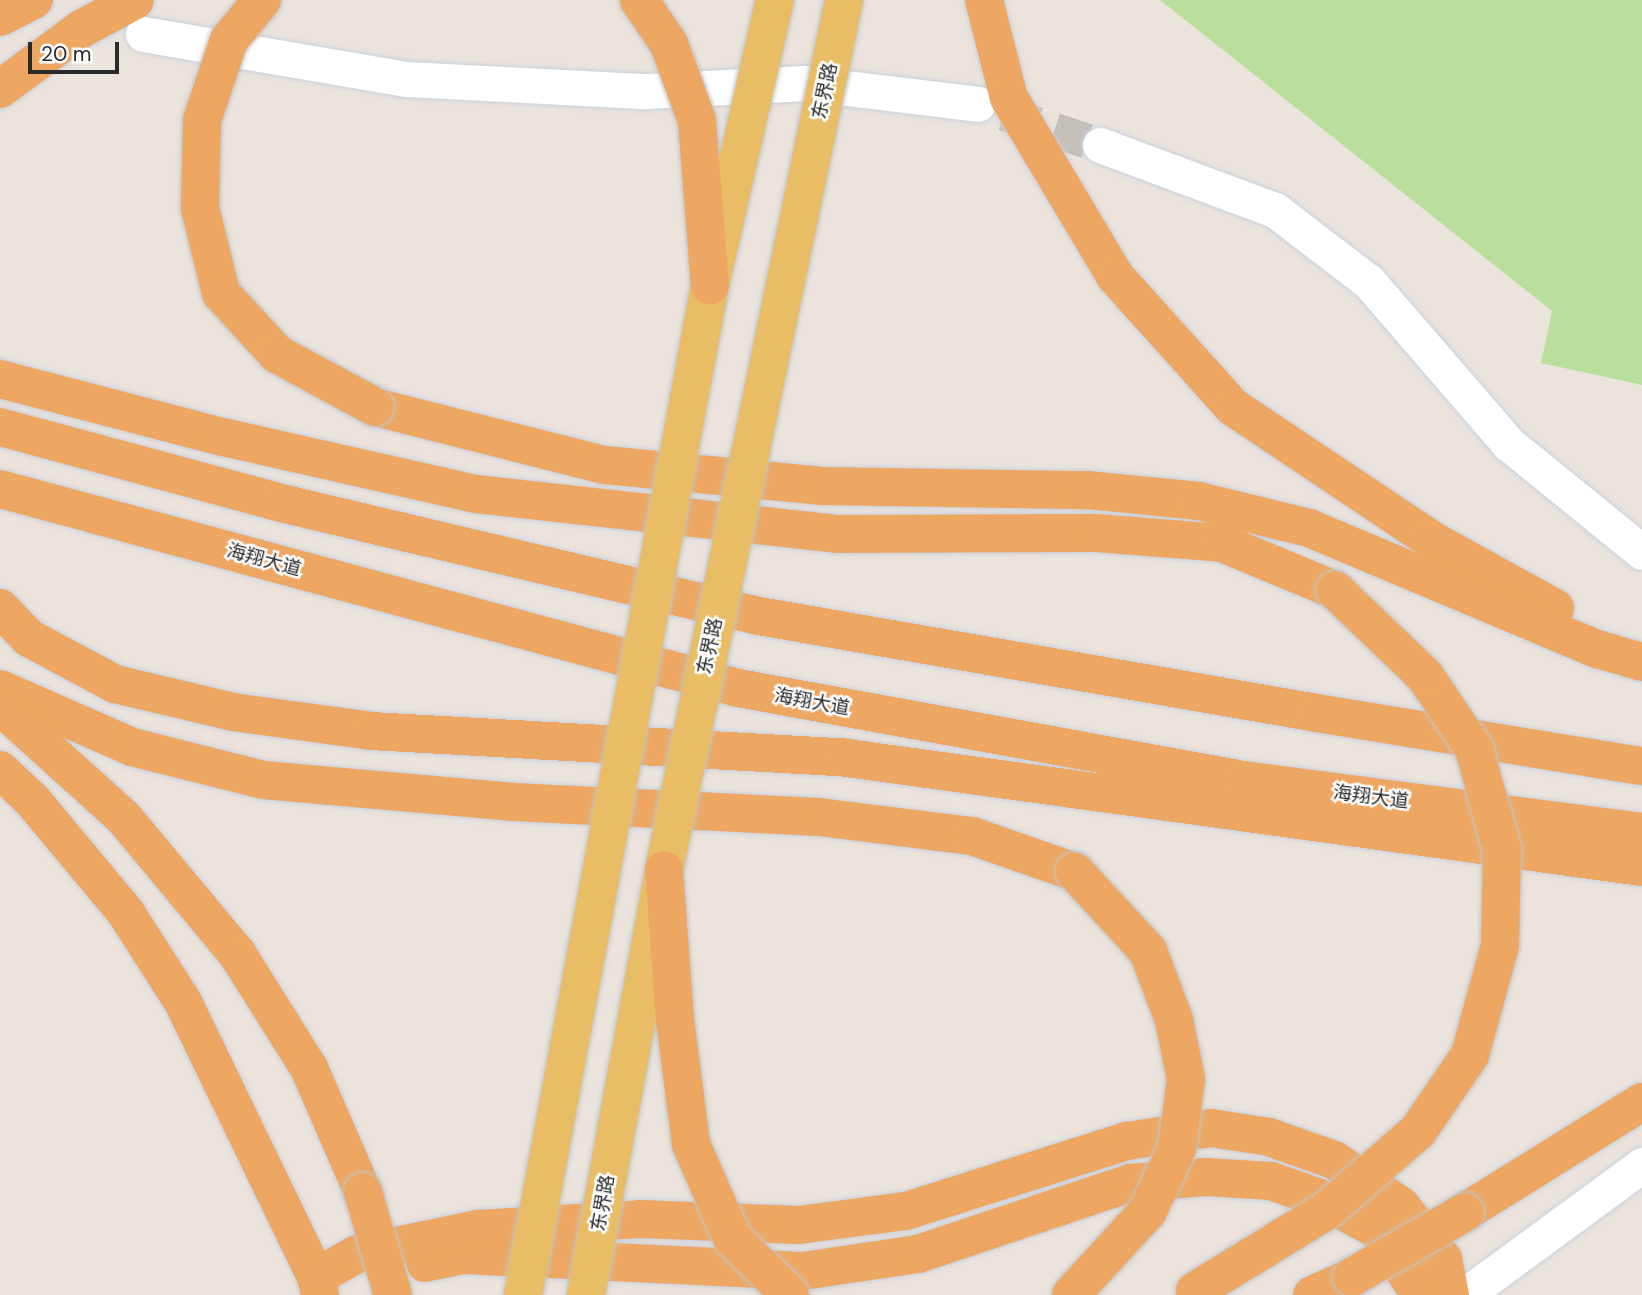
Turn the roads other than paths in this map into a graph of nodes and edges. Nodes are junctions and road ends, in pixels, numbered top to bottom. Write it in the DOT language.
graph roads {
  1 [pos="34,0"];
  2 [pos="262,0"];
  3 [pos="639,0"];
  4 [pos="775,0"];
  5 [pos="844,0"];
  6 [pos="984,0"];
  7 [pos="139,17"];
  8 [pos="0,18"];
  9 [pos="0,89"];
  10 [pos="978,104"];
  11 [pos="1100,145"];
  12 [pos="710,285"];
  13 [pos="0,379"];
  14 [pos="0,427"];
  15 [pos="0,489"];
  16 [pos="1642,552"];
  17 [pos="0,608"];
  18 [pos="1642,649"];
  19 [pos="1642,662"];
  20 [pos="0,689"];
  21 [pos="0,706"];
  22 [pos="1642,766"];
  23 [pos="0,770"];
  24 [pos="1642,832"];
  25 [pos="1642,867"];
  26 [pos="664,870"];
  27 [pos="1642,1102"];
  28 [pos="1642,1165"];
  29 [pos="318,1286"];
  30 [pos="1192,1293"];
  31 [pos="394,1295"];
  32 [pos="523,1295"];
  33 [pos="586,1295"];
  34 [pos="790,1295"];
  35 [pos="1071,1295"];
  36 [pos="1312,1295"];
  37 [pos="1434,1295"];
  38 [pos="1450,1295"];
  39 [pos="1465,1295"];
  1 -- 8 [label="highway"];
  2 -- 19 [label="highway, bridge"];
  3 -- 12 [label="highway, bridge"];
  4 -- 12 [label="main road, bridge"];
  5 -- 26 [label="main road, 东界路, bridge"];
  6 -- 18 [label="highway"];
  7 -- 9 [label="highway"];
  7 -- 10 [label="street"];
  11 -- 16 [label="street"];
  12 -- 32 [label="main road, bridge"];
  13 -- 30 [label="highway, bridge"];
  14 -- 22 [label="highway"];
  15 -- 24 [label="highway, 海翔大道"];
  17 -- 25 [label="highway"];
  20 -- 35 [label="highway, bridge"];
  21 -- 31 [label="highway, bridge"];
  23 -- 29 [label="highway"];
  26 -- 33 [label="main road, 东界路, bridge"];
  26 -- 34 [label="highway, bridge"];
  27 -- 36 [label="highway, bridge"];
  28 -- 39 [label="street"];
  29 -- 37 [label="highway"];
  29 -- 38 [label="highway"];
}
